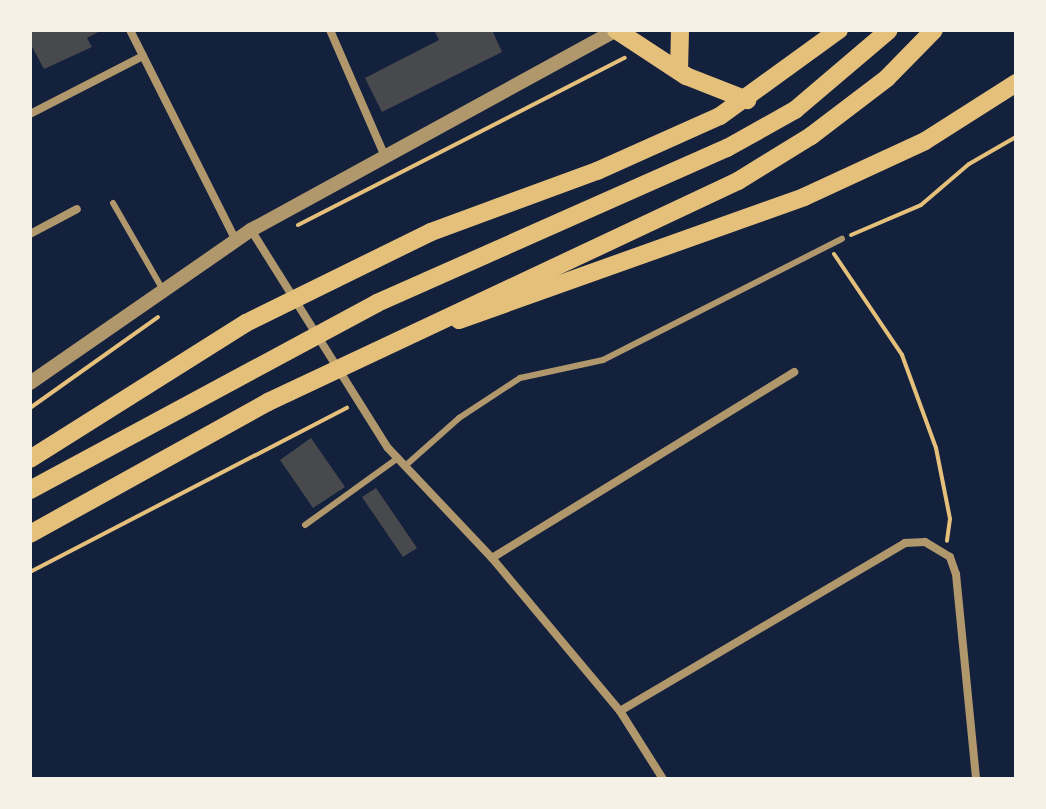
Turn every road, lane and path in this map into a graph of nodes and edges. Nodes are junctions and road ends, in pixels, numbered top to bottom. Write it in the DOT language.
graph roads {
  1 [pos="130,30"];
  2 [pos="330,30"];
  3 [pos="617,30"];
  4 [pos="680,30"];
  5 [pos="839,30"];
  6 [pos="889,30"];
  7 [pos="934,30"];
  8 [pos="143,56"];
  9 [pos="625,58"];
  10 [pos="679,71"];
  11 [pos="1016,83"];
  12 [pos="747,100"];
  13 [pos="30,114"];
  14 [pos="1016,137"];
  15 [pos="384,154"];
  16 [pos="113,203"];
  17 [pos="77,209"];
  18 [pos="286,229"];
  19 [pos="251,230"];
  20 [pos="30,234"];
  21 [pos="235,239"];
  22 [pos="842,239"];
  23 [pos="828,246"];
  24 [pos="163,290"];
  25 [pos="395,340"];
  26 [pos="794,372"];
  27 [pos="30,383"];
  28 [pos="358,403"];
  29 [pos="398,458"];
  30 [pos="30,459"];
  31 [pos="405,466"];
  32 [pos="30,490"];
  33 [pos="305,525"];
  34 [pos="30,534"];
  35 [pos="944,550"];
  36 [pos="492,558"];
  37 [pos="30,572"];
  38 [pos="620,711"];
  39 [pos="663,779"];
  40 [pos="976,779"];
  1 -- 8 [label="street"];
  2 -- 15 [label="street"];
  3 -- 10 [label="main road"];
  3 -- 15 [label="street"];
  4 -- 10 [label="main road"];
  5 -- 12 [label="main road"];
  6 -- 32 [label="main road"];
  7 -- 25 [label="main road"];
  8 -- 13 [label="street"];
  8 -- 21 [label="street"];
  9 -- 18 [label="path"];
  10 -- 12 [label="main road"];
  11 -- 25 [label="main road"];
  12 -- 30 [label="main road"];
  14 -- 22 [label="path"];
  15 -- 19 [label="street"];
  16 -- 24 [label="lane"];
  17 -- 20 [label="street"];
  19 -- 21 [label="street"];
  19 -- 28 [label="street"];
  21 -- 24 [label="street"];
  22 -- 23 [label="lane"];
  23 -- 31 [label="lane"];
  23 -- 35 [label="path"];
  24 -- 27 [label="street"];
  25 -- 34 [label="main road"];
  26 -- 36 [label="street"];
  28 -- 29 [label="street"];
  28 -- 37 [label="path"];
  29 -- 31 [label="street"];
  29 -- 33 [label="lane"];
  31 -- 36 [label="street"];
  35 -- 38 [label="street"];
  35 -- 40 [label="street"];
  36 -- 38 [label="street"];
  38 -- 39 [label="street"];
}
